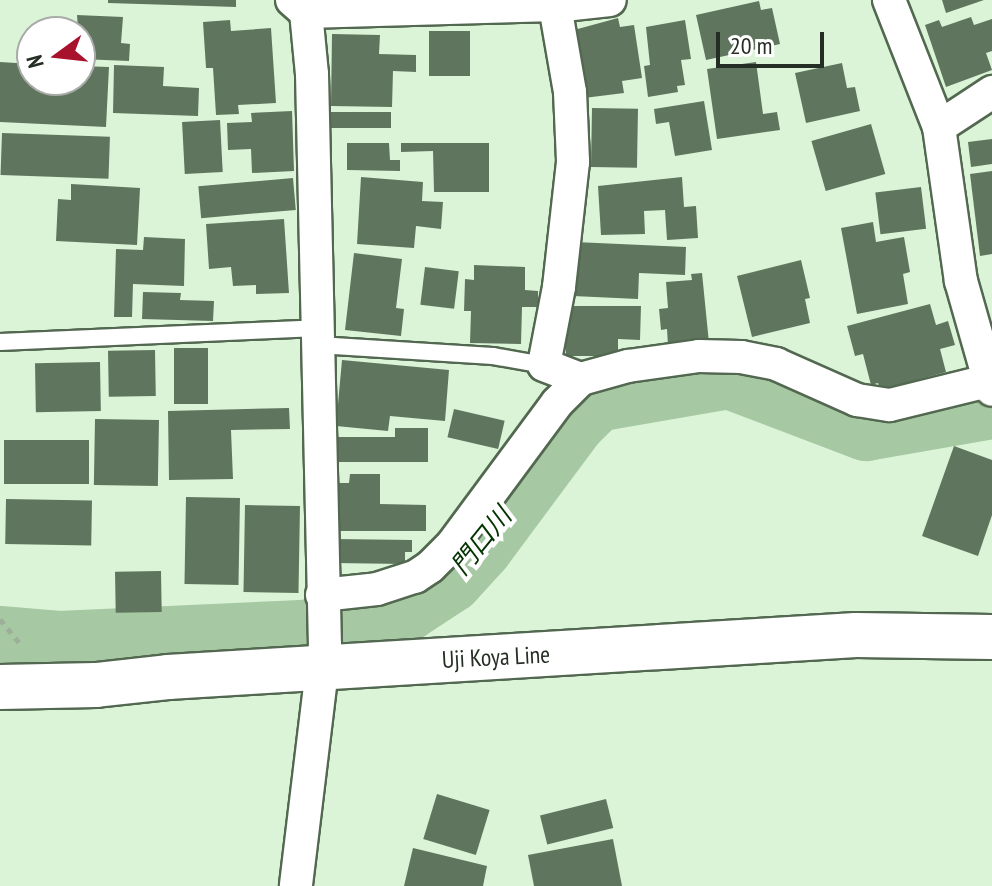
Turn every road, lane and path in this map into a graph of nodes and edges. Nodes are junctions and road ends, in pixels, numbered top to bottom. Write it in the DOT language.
graph roads {
  1 [pos="610,0"];
  2 [pos="889,0"];
  3 [pos="561,4"];
  4 [pos="299,6"];
  5 [pos="992,92"];
  6 [pos="939,127"];
  7 [pos="318,337"];
  8 [pos="0,342"];
  9 [pos="544,365"];
  10 [pos="581,379"];
  11 [pos="990,386"];
  12 [pos="322,600"];
  13 [pos="2,621"];
  14 [pos="992,637"];
  15 [pos="27,651"];
  16 [pos="323,655"];
  17 [pos="0,687"];
  18 [pos="296,886"];
  1 -- 3 [label="street"];
  2 -- 6 [label="street"];
  3 -- 4 [label="street"];
  3 -- 9 [label="street"];
  4 -- 7 [label="street"];
  5 -- 6 [label="street"];
  6 -- 11 [label="street"];
  7 -- 8 [label="lane"];
  7 -- 9 [label="lane"];
  7 -- 12 [label="street"];
  9 -- 10 [label="street"];
  10 -- 11 [label="street"];
  10 -- 12 [label="street"];
  12 -- 16 [label="street"];
  13 -- 15 [label="path"];
  14 -- 16 [label="main road, Uji Koya Line"];
  16 -- 17 [label="main road, Uji Koya Line"];
  16 -- 18 [label="street"];
}
